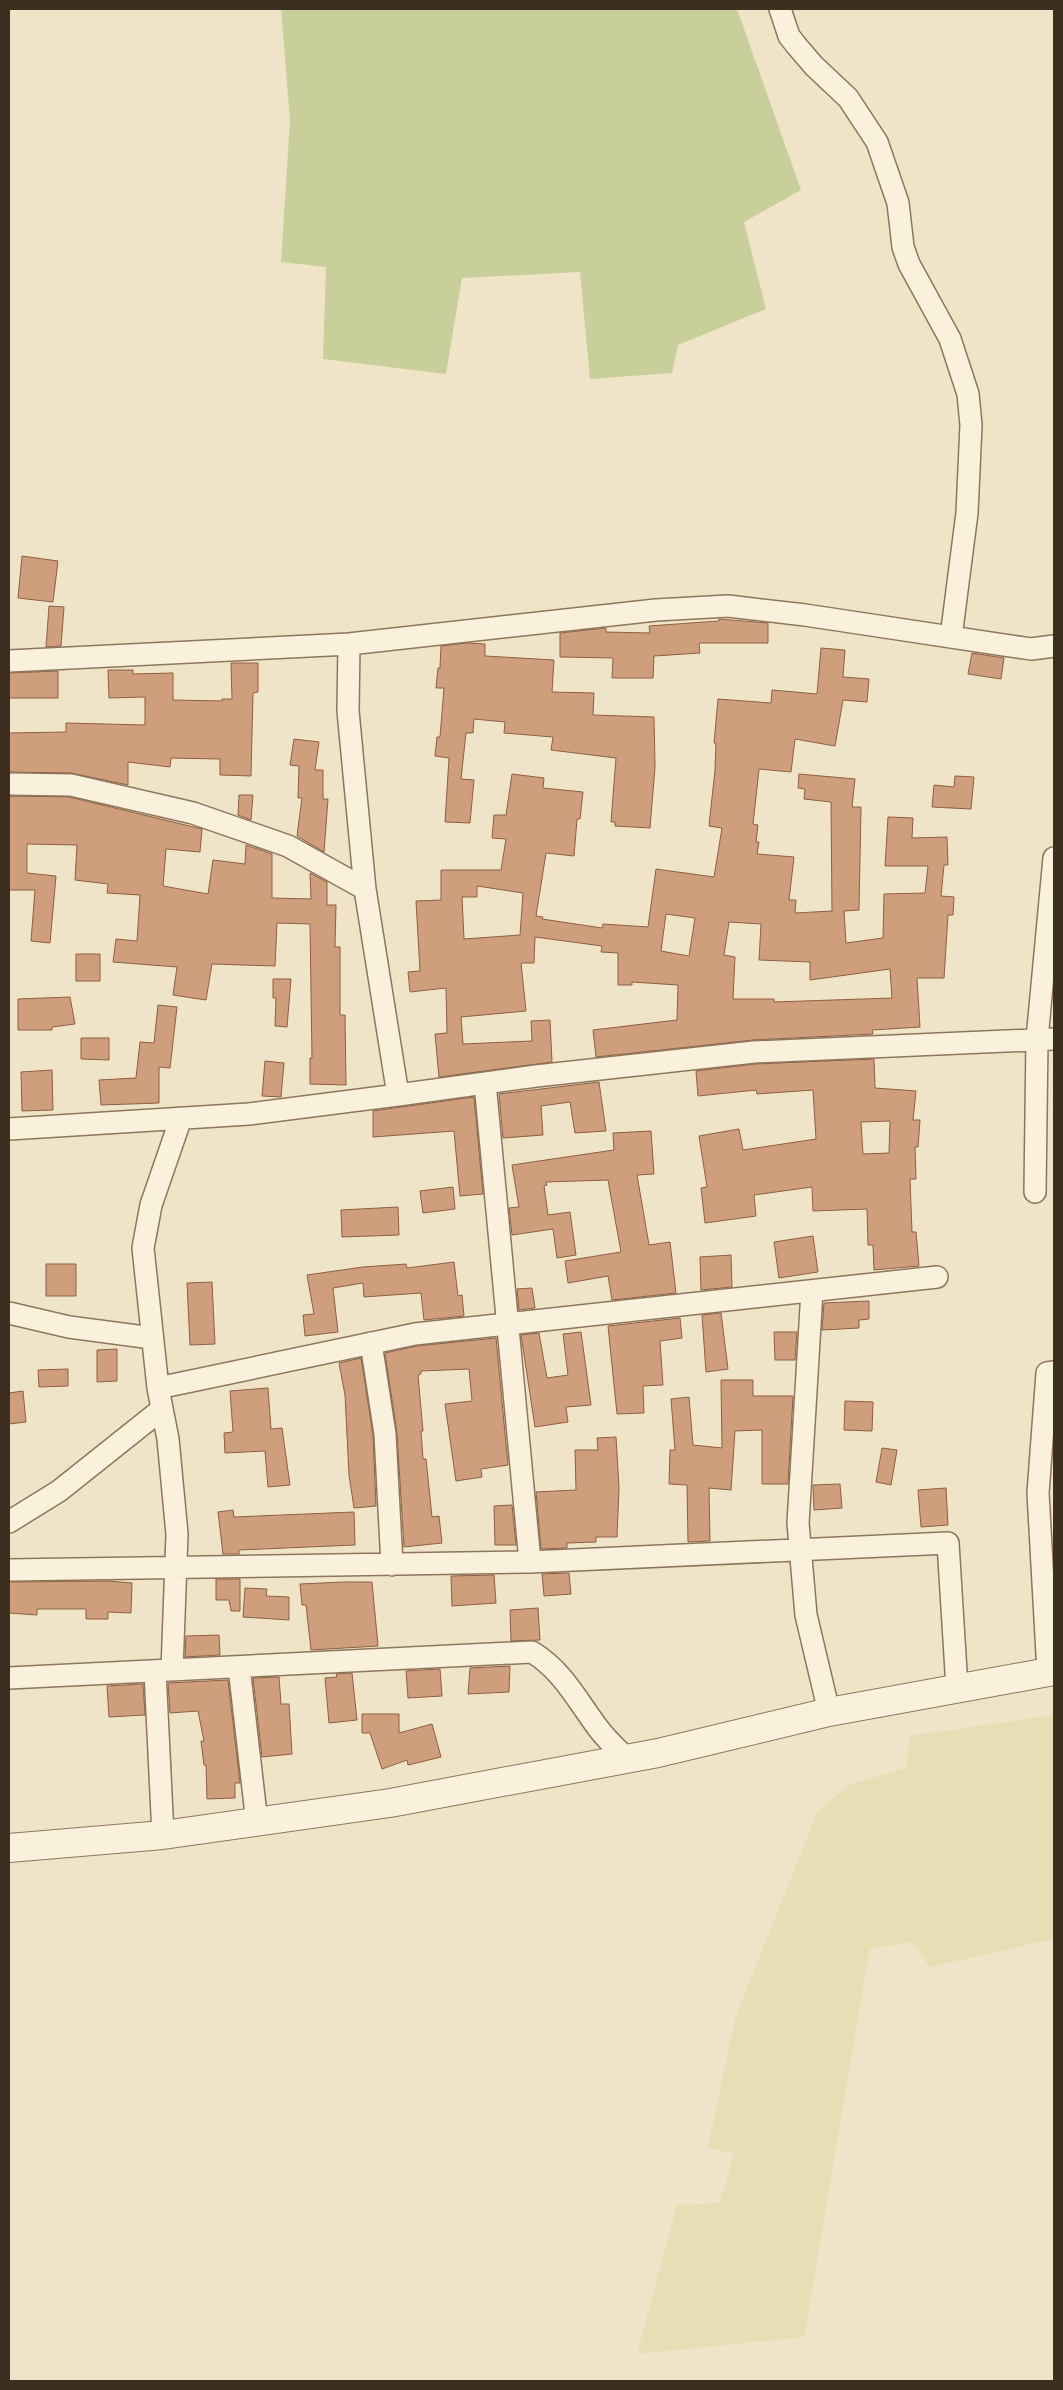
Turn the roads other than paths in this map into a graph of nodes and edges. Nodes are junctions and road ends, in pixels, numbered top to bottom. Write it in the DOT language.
graph roads {
  1 [pos="780,9"];
  2 [pos="951,637"];
  3 [pos="349,644"];
  4 [pos="1054,646"];
  5 [pos="9,661"];
  6 [pos="9,784"];
  7 [pos="1054,858"];
  8 [pos="365,889"];
  9 [pos="1046,1039"];
  10 [pos="485,1083"];
  11 [pos="398,1095"];
  12 [pos="181,1118"];
  13 [pos="9,1129"];
  14 [pos="1034,1192"];
  15 [pos="937,1277"];
  16 [pos="812,1291"];
  17 [pos="9,1313"];
  18 [pos="508,1323"];
  19 [pos="152,1338"];
  20 [pos="371,1343"];
  21 [pos="1054,1372"];
  22 [pos="158,1388"];
  23 [pos="162,1409"];
  24 [pos="9,1522"];
  25 [pos="801,1549"];
  26 [pos="530,1562"];
  27 [pos="392,1565"];
  28 [pos="178,1566"];
  29 [pos="9,1570"];
  30 [pos="239,1667"];
  31 [pos="163,1671"];
  32 [pos="1051,1672"];
  33 [pos="9,1678"];
  34 [pos="957,1688"];
  35 [pos="829,1712"];
  36 [pos="627,1759"];
  37 [pos="257,1823"];
  38 [pos="163,1835"];
  39 [pos="9,1848"];
  1 -- 2 [label="street"];
  2 -- 3 [label="street"];
  2 -- 4 [label="street"];
  3 -- 5 [label="street"];
  3 -- 8 [label="street"];
  6 -- 8 [label="street"];
  7 -- 9 [label="street"];
  8 -- 11 [label="street"];
  9 -- 10 [label="street"];
  9 -- 14 [label="street"];
  10 -- 11 [label="street"];
  10 -- 18 [label="street"];
  11 -- 12 [label="street"];
  12 -- 13 [label="street"];
  12 -- 19 [label="street"];
  15 -- 16 [label="street"];
  16 -- 18 [label="street"];
  16 -- 25 [label="street"];
  17 -- 19 [label="street"];
  18 -- 20 [label="street"];
  18 -- 26 [label="street"];
  19 -- 22 [label="street"];
  20 -- 22 [label="street"];
  20 -- 27 [label="street"];
  21 -- 32 [label="street"];
  22 -- 23 [label="street"];
  23 -- 24 [label="street"];
  23 -- 28 [label="street"];
  25 -- 26 [label="street"];
  25 -- 34 [label="street"];
  25 -- 35 [label="street"];
  26 -- 27 [label="street"];
  27 -- 28 [label="street"];
  28 -- 29 [label="street"];
  28 -- 31 [label="street"];
  30 -- 31 [label="street"];
  30 -- 36 [label="street"];
  30 -- 37 [label="street"];
  31 -- 33 [label="street"];
  31 -- 38 [label="street"];
  32 -- 34 [label="street"];
  34 -- 35 [label="street"];
  35 -- 36 [label="street"];
  36 -- 37 [label="street"];
  37 -- 38 [label="street"];
  38 -- 39 [label="street"];
}
